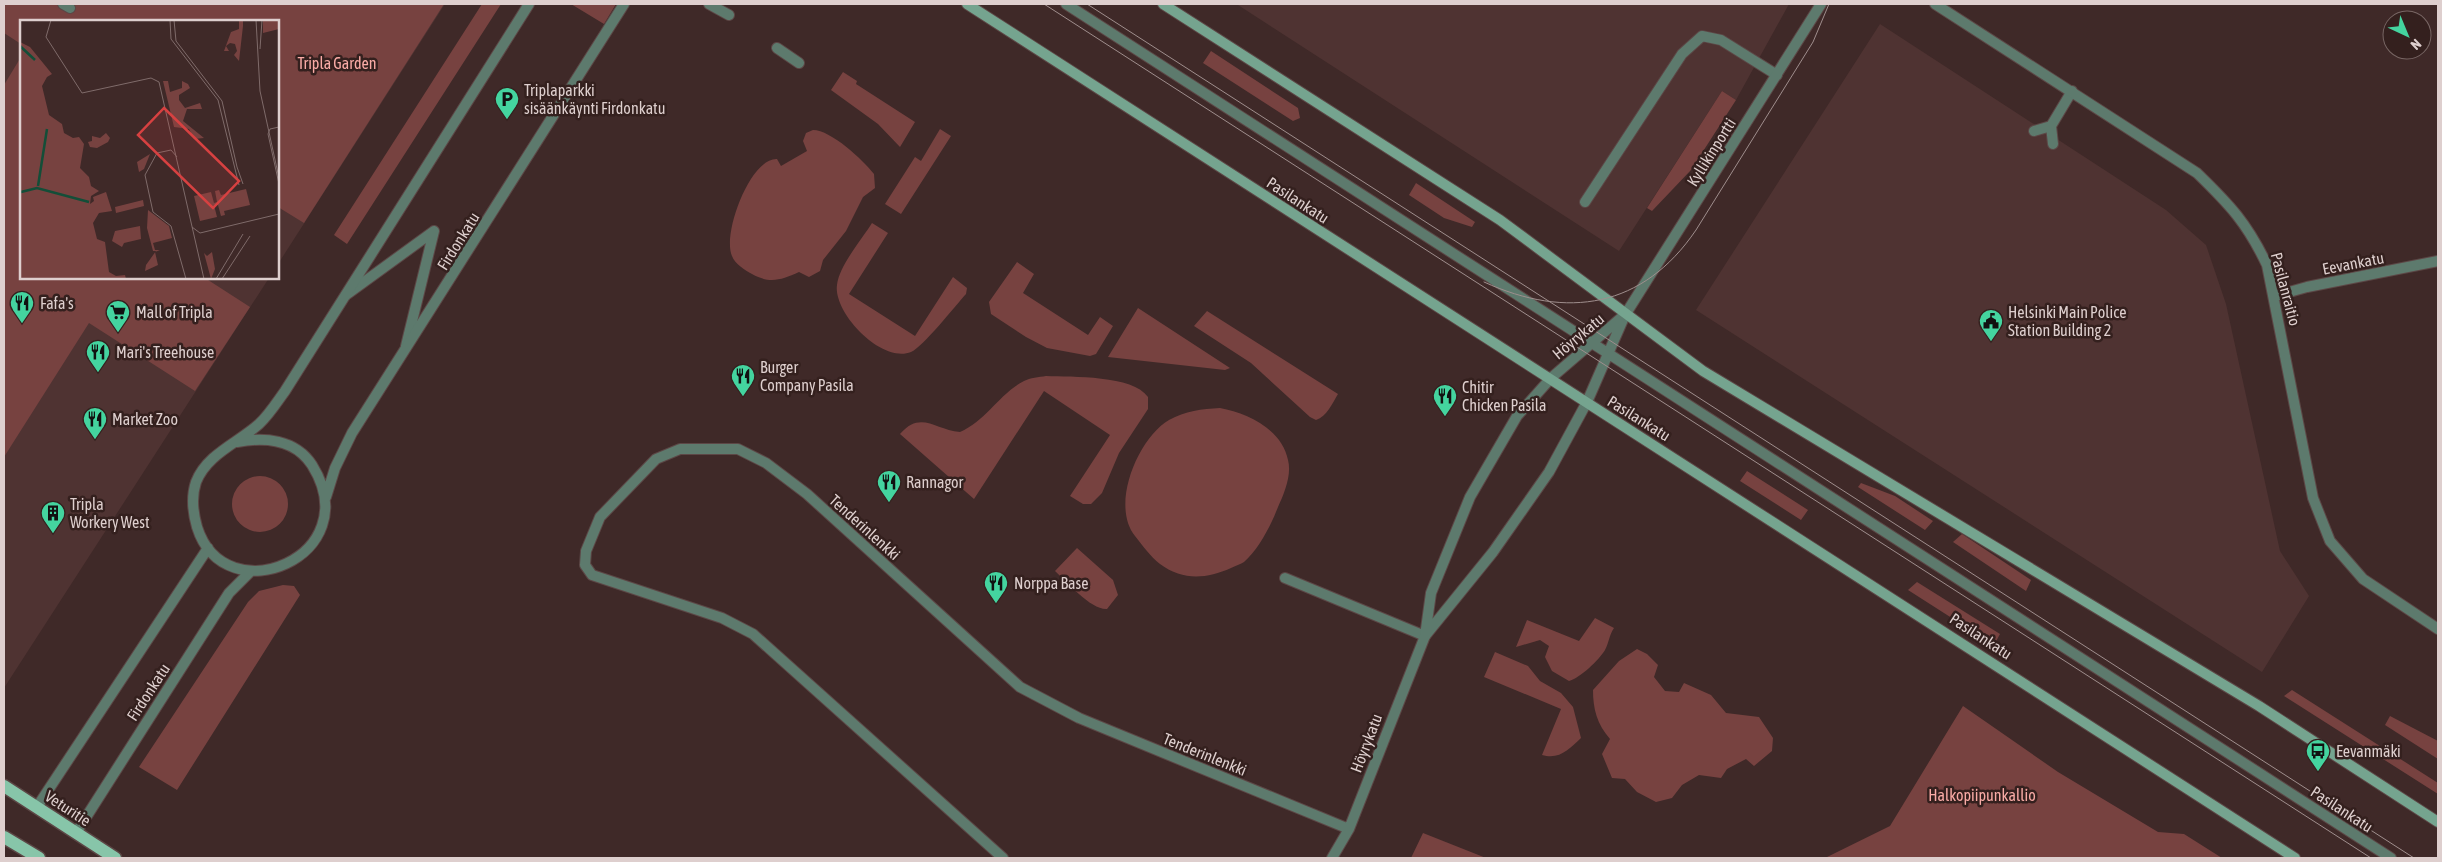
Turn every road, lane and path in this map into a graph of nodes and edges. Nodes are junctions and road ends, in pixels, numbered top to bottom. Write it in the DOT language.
graph roads {
  1 [pos="529,4"];
  2 [pos="624,4"];
  3 [pos="709,4"];
  4 [pos="967,4"];
  5 [pos="1066,4"];
  6 [pos="1162,4"];
  7 [pos="1821,4"];
  8 [pos="1935,4"];
  9 [pos="728,15"];
  10 [pos="777,48"];
  11 [pos="799,63"];
  12 [pos="1777,75"];
  13 [pos="2072,91"];
  14 [pos="2051,126"];
  15 [pos="2034,131"];
  16 [pos="2053,144"];
  17 [pos="1585,202"];
  18 [pos="2438,261"];
  19 [pos="345,295"];
  20 [pos="2275,296"];
  21 [pos="1625,315"];
  22 [pos="1592,344"];
  23 [pos="404,354"];
  24 [pos="1608,354"];
  25 [pos="1551,378"];
  26 [pos="1587,402"];
  27 [pos="237,442"];
  28 [pos="325,498"];
  29 [pos="208,548"];
  30 [pos="251,571"];
  31 [pos="1285,578"];
  32 [pos="2438,629"];
  33 [pos="1425,636"];
  34 [pos="4,786"];
  35 [pos="37,807"];
  36 [pos="2438,822"];
  37 [pos="1349,829"];
  38 [pos="76,833"];
  39 [pos="4,837"];
  40 [pos="39,858"];
  41 [pos="115,858"];
  42 [pos="1003,858"];
  43 [pos="1332,858"];
  44 [pos="2296,858"];
  45 [pos="2390,858"];
  1 -- 19 [label="street, Firdonkatu"];
  2 -- 23 [label="street, Firdonkatu"];
  3 -- 9 [label="street"];
  4 -- 25 [label="street, Pasilankatu"];
  5 -- 22 [label="street, Pasilankatu"];
  6 -- 21 [label="street"];
  7 -- 12 [label="street, Kyllikinportti"];
  8 -- 13 [label="street, Pasilanraitio"];
  10 -- 11 [label="street"];
  12 -- 17 [label="street"];
  12 -- 21 [label="street, Kyllikinportti"];
  13 -- 14 [label="street"];
  13 -- 20 [label="street, Pasilanraitio"];
  14 -- 15 [label="street"];
  14 -- 16 [label="street"];
  18 -- 20 [label="street, Eevankatu"];
  19 -- 23 [label="street"];
  19 -- 27 [label="street, Firdonkatu"];
  20 -- 32 [label="street, Pasilanraitio"];
  21 -- 22 [label="street, Höyrykatu"];
  21 -- 24 [label="street, Höyrykatu"];
  21 -- 36 [label="street"];
  22 -- 24 [label="street, Pasilankatu"];
  22 -- 25 [label="street, Höyrykatu"];
  23 -- 28 [label="street, Firdonkatu"];
  24 -- 26 [label="street, Höyrykatu"];
  24 -- 45 [label="street, Pasilankatu"];
  25 -- 26 [label="street, Pasilankatu"];
  25 -- 33 [label="street, Höyrykatu"];
  26 -- 33 [label="street, Höyrykatu"];
  26 -- 44 [label="street, Pasilankatu"];
  27 -- 28 [label="street, Firdonkatu"];
  27 -- 29 [label="street, Firdonkatu"];
  28 -- 30 [label="street, Firdonkatu"];
  29 -- 30 [label="street, Firdonkatu"];
  29 -- 35 [label="street, Firdonkatu"];
  30 -- 38 [label="street, Firdonkatu"];
  31 -- 33 [label="street"];
  33 -- 37 [label="street, Höyrykatu"];
  34 -- 35 [label="main road, Veturitie"];
  35 -- 38 [label="main road, Veturitie"];
  37 -- 42 [label="street, Tenderinlenkki"];
  37 -- 43 [label="street, Höyrykatu"];
  38 -- 41 [label="main road, Veturitie"];
  39 -- 40 [label="main road"];
}
